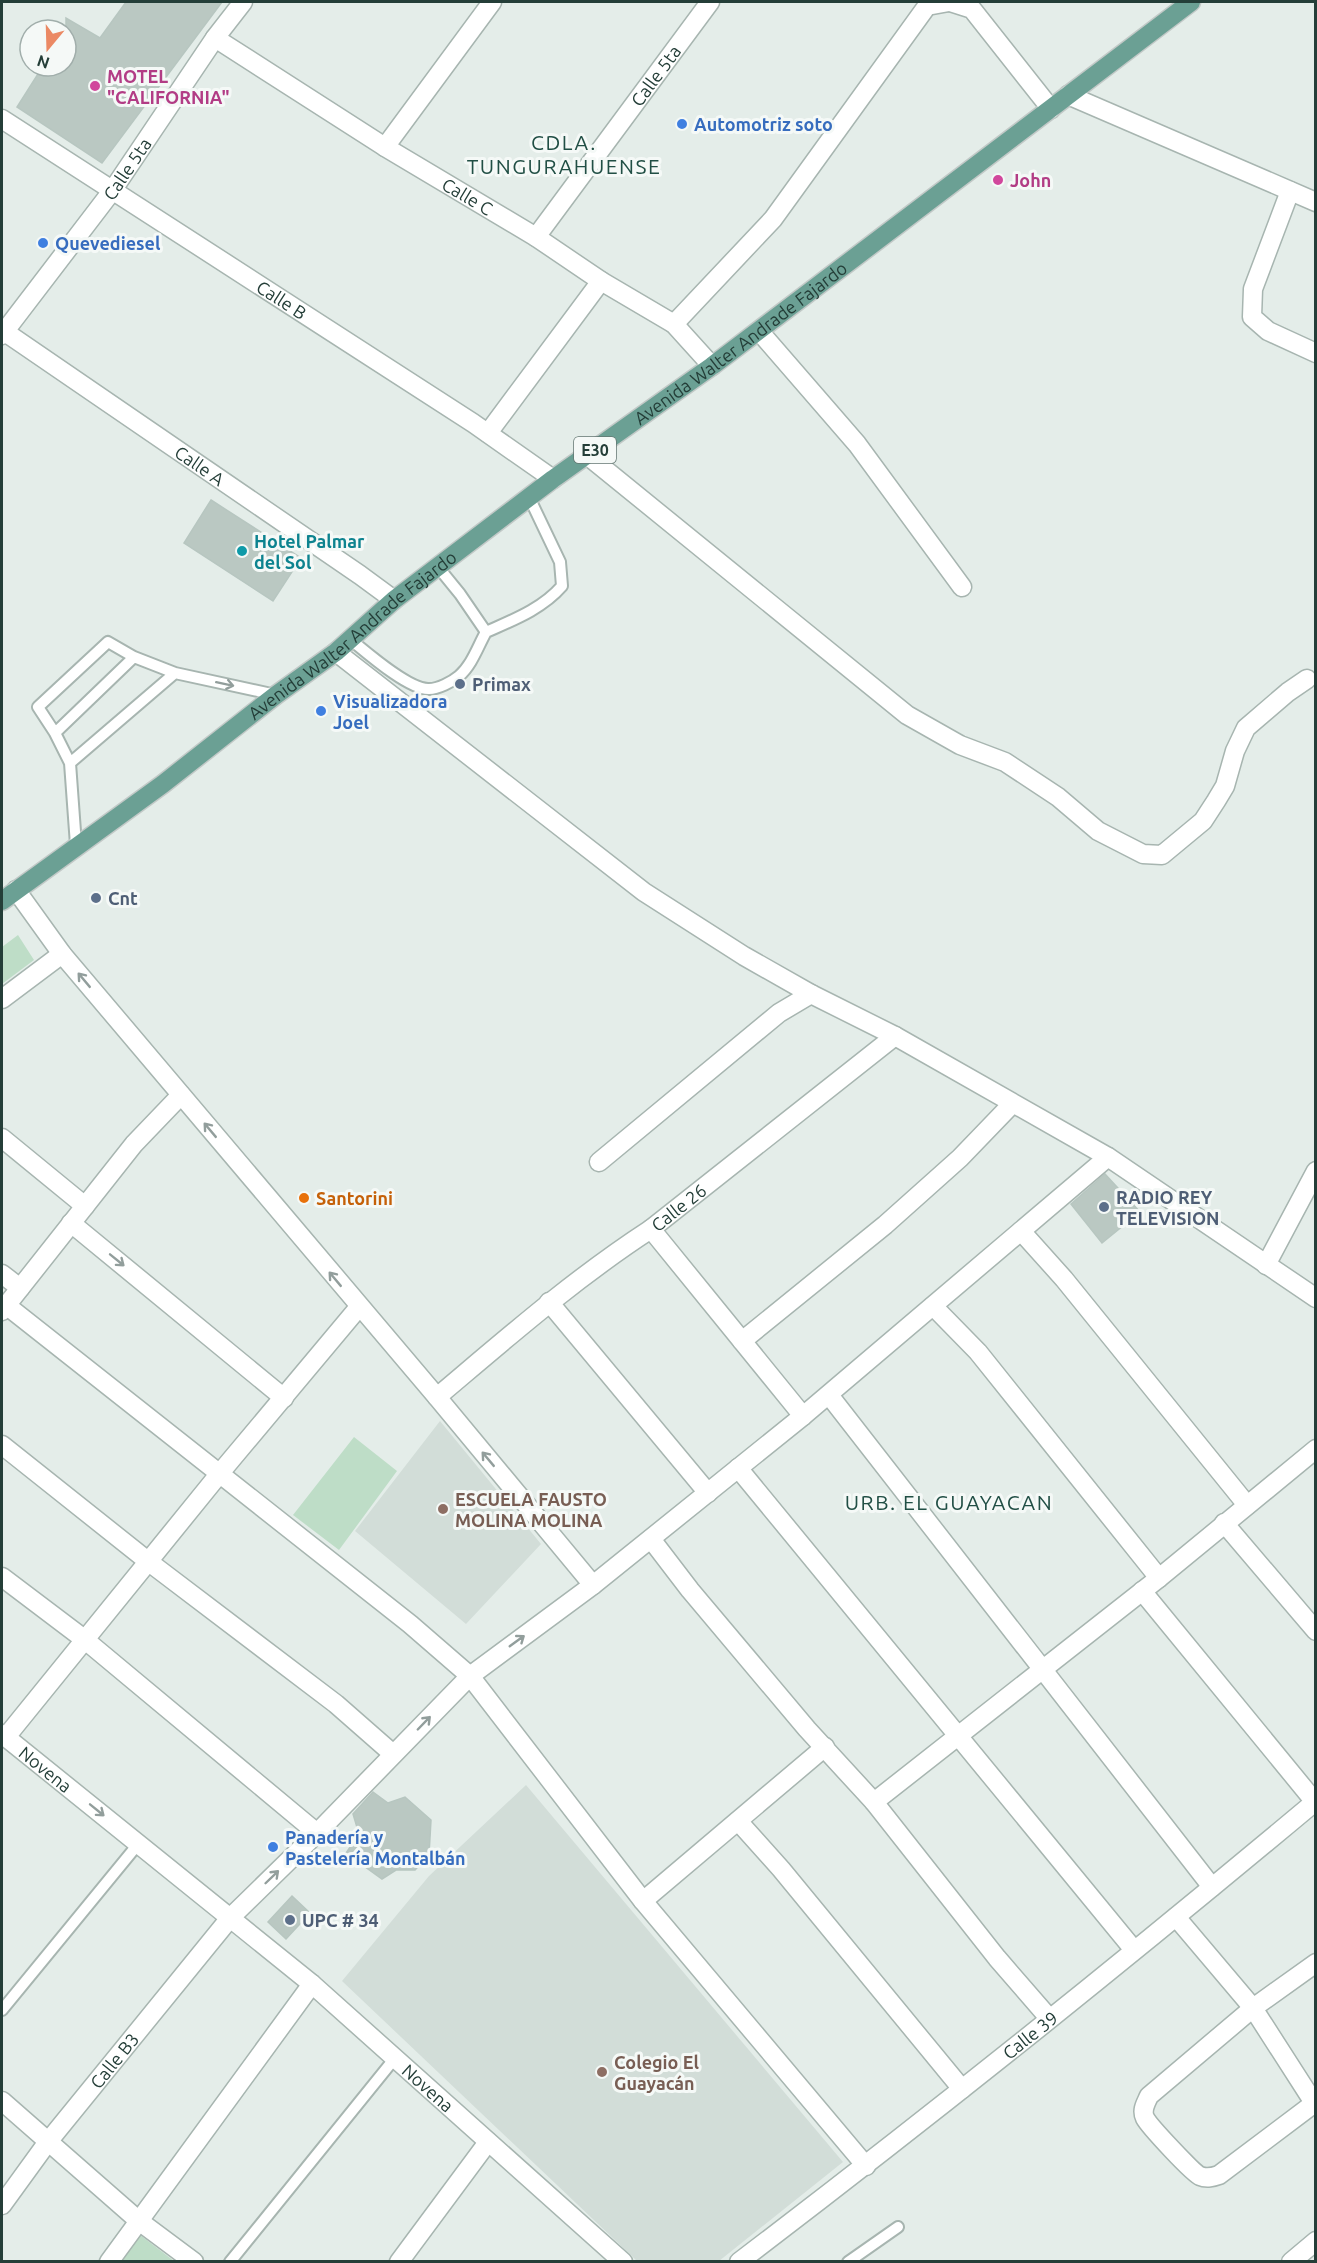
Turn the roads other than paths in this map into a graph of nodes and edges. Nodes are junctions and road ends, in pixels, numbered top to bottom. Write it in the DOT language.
graph roads {
  1 [pos="243,2"];
  2 [pos="492,2"];
  3 [pos="950,2"];
  4 [pos="703,4"];
  5 [pos="1181,5"];
  6 [pos="215,38"];
  7 [pos="1068,95"];
  8 [pos="1051,109"];
  9 [pos="5,121"];
  10 [pos="385,147"];
  11 [pos="112,191"];
  12 [pos="1290,191"];
  13 [pos="1316,202"];
  14 [pos="536,237"];
  15 [pos="601,281"];
  16 [pos="674,324"];
  17 [pos="759,331"];
  18 [pos="3,334"];
  19 [pos="1316,353"];
  20 [pos="712,366"];
  21 [pos="488,433"];
  22 [pos="587,455"];
  23 [pos="553,479"];
  24 [pos="529,497"];
  25 [pos="438,567"];
  26 [pos="962,587"];
  27 [pos="394,600"];
  28 [pos="486,632"];
  29 [pos="350,639"];
  30 [pos="336,652"];
  31 [pos="134,657"];
  32 [pos="175,673"];
  33 [pos="1307,679"];
  34 [pos="276,695"];
  35 [pos="55,733"];
  36 [pos="70,763"];
  37 [pos="76,845"];
  38 [pos="16,890"];
  39 [pos="2,901"];
  40 [pos="62,954"];
  41 [pos="811,994"];
  42 [pos="2,999"];
  43 [pos="895,1036"];
  44 [pos="181,1095"];
  45 [pos="1012,1104"];
  46 [pos="2,1138"];
  47 [pos="1107,1157"];
  48 [pos="600,1162"];
  49 [pos="1316,1171"];
  50 [pos="85,1206"];
  51 [pos="71,1223"];
  52 [pos="651,1229"];
  53 [pos="1021,1232"];
  54 [pos="1266,1265"];
  55 [pos="2,1274"];
  56 [pos="20,1288"];
  57 [pos="1316,1298"];
  58 [pos="549,1302"];
  59 [pos="933,1306"];
  60 [pos="359,1307"];
  61 [pos="4,1308"];
  62 [pos="742,1341"];
  63 [pos="829,1395"];
  64 [pos="437,1397"];
  65 [pos="284,1398"];
  66 [pos="803,1416"];
  67 [pos="2,1444"];
  68 [pos="1313,1455"];
  69 [pos="738,1468"];
  70 [pos="220,1473"];
  71 [pos="708,1493"];
  72 [pos="1246,1505"];
  73 [pos="1224,1523"];
  74 [pos="651,1539"];
  75 [pos="149,1562"];
  76 [pos="2,1576"];
  77 [pos="1159,1578"];
  78 [pos="593,1585"];
  79 [pos="1142,1591"];
  80 [pos="1316,1631"];
  81 [pos="84,1639"];
  82 [pos="1043,1670"];
  83 [pos="470,1676"];
  84 [pos="4,1736"];
  85 [pos="959,1736"];
  86 [pos="825,1747"];
  87 [pos="393,1754"];
  88 [pos="1315,1801"];
  89 [pos="874,1802"];
  90 [pos="738,1821"];
  91 [pos="317,1833"];
  92 [pos="139,1843"];
  93 [pos="1212,1887"];
  94 [pos="643,1901"];
  95 [pos="1176,1917"];
  96 [pos="230,1918"];
  97 [pos="1134,1950"];
  98 [pos="1316,1963"];
  99 [pos="312,1984"];
  100 [pos="1253,2008"];
  101 [pos="2,2010"];
  102 [pos="1049,2018"];
  103 [pos="395,2058"];
  104 [pos="962,2089"];
  105 [pos="2,2101"];
  106 [pos="1315,2104"];
  107 [pos="488,2142"];
  108 [pos="47,2143"];
  109 [pos="866,2166"];
  110 [pos="2,2205"];
  111 [pos="139,2221"];
  112 [pos="898,2227"];
  113 [pos="1316,2241"];
  114 [pos="109,2262"];
  115 [pos="194,2262"];
  116 [pos="230,2262"];
  117 [pos="399,2262"];
  118 [pos="623,2262"];
  119 [pos="739,2262"];
  120 [pos="848,2262"];
  121 [pos="1291,2262"];
  1 -- 6 [label="street, Calle 5ta"];
  2 -- 10 [label="street"];
  3 -- 8 [label="street"];
  3 -- 16 [label="street"];
  4 -- 14 [label="street, Calle 5ta"];
  5 -- 7 [label="main road, Avenida Walter Andrade Fajardo / E30"];
  6 -- 10 [label="street, Calle C"];
  6 -- 11 [label="street, Calle 5ta"];
  7 -- 8 [label="main road, Avenida Walter Andrade Fajardo / E30"];
  7 -- 12 [label="street"];
  8 -- 17 [label="main road, Avenida Walter Andrade Fajardo / E30"];
  9 -- 11 [label="street, Calle B"];
  10 -- 14 [label="street, Calle C"];
  11 -- 18 [label="street, Calle 5ta"];
  11 -- 21 [label="street, Calle B"];
  12 -- 13 [label="street"];
  12 -- 19 [label="street"];
  14 -- 15 [label="street, Calle C"];
  15 -- 16 [label="street, Calle C"];
  15 -- 21 [label="street"];
  16 -- 20 [label="street, Calle C"];
  17 -- 20 [label="main road, Avenida Walter Andrade Fajardo / E30"];
  17 -- 26 [label="street"];
  18 -- 27 [label="street, Calle A"];
  20 -- 22 [label="main road, Avenida Walter Andrade Fajardo / E30"];
  21 -- 23 [label="street, Calle B"];
  22 -- 23 [label="main road, Avenida Walter Andrade Fajardo / E30"];
  22 -- 33 [label="street"];
  23 -- 24 [label="main road, Avenida Walter Andrade Fajardo / E30"];
  24 -- 25 [label="main road, Avenida Walter Andrade Fajardo / E30"];
  24 -- 28 [label="lane"];
  25 -- 27 [label="main road, Avenida Walter Andrade Fajardo / E30"];
  25 -- 28 [label="lane"];
  27 -- 29 [label="main road, Avenida Walter Andrade Fajardo / E30"];
  28 -- 29 [label="lane"];
  29 -- 30 [label="main road, Avenida Walter Andrade Fajardo / E30"];
  30 -- 34 [label="main road, Avenida Walter Andrade Fajardo / E30"];
  30 -- 41 [label="street"];
  31 -- 32 [label="lane"];
  31 -- 35 [label="lane"];
  31 -- 35 [label="lane"];
  32 -- 34 [label="lane, one-way"];
  32 -- 36 [label="lane"];
  34 -- 37 [label="main road, Avenida Walter Andrade Fajardo / E30"];
  35 -- 36 [label="lane"];
  36 -- 37 [label="lane"];
  37 -- 38 [label="main road, Avenida Walter Andrade Fajardo / E30"];
  38 -- 39 [label="main road, Avenida Walter Andrade Fajardo / E30"];
  38 -- 40 [label="street"];
  40 -- 42 [label="street"];
  44 -- 40 [label="street, one-way"];
  41 -- 43 [label="street"];
  41 -- 48 [label="street"];
  43 -- 45 [label="street"];
  43 -- 52 [label="street, Calle 26"];
  44 -- 50 [label="street"];
  60 -- 44 [label="street, one-way"];
  45 -- 47 [label="street"];
  45 -- 62 [label="street"];
  46 -- 50 [label="street"];
  47 -- 53 [label="street"];
  47 -- 54 [label="street"];
  49 -- 54 [label="street"];
  50 -- 51 [label="street"];
  51 -- 56 [label="street"];
  51 -- 65 [label="street, one-way"];
  52 -- 58 [label="street"];
  52 -- 62 [label="street, Calle 26"];
  53 -- 59 [label="street"];
  53 -- 72 [label="street"];
  54 -- 57 [label="street"];
  55 -- 56 [label="street"];
  56 -- 61 [label="street"];
  58 -- 64 [label="street"];
  58 -- 71 [label="street"];
  59 -- 63 [label="street"];
  59 -- 77 [label="street"];
  60 -- 64 [label="street"];
  60 -- 65 [label="street"];
  61 -- 70 [label="street"];
  62 -- 66 [label="street, Calle 26"];
  63 -- 66 [label="street"];
  63 -- 82 [label="street"];
  78 -- 64 [label="street, one-way"];
  65 -- 70 [label="street"];
  66 -- 69 [label="street"];
  67 -- 75 [label="street"];
  68 -- 72 [label="street"];
  69 -- 71 [label="street"];
  69 -- 85 [label="street"];
  70 -- 75 [label="street"];
  70 -- 83 [label="street"];
  71 -- 74 [label="street"];
  72 -- 73 [label="street"];
  73 -- 77 [label="street"];
  73 -- 80 [label="street"];
  74 -- 78 [label="street"];
  74 -- 86 [label="street"];
  75 -- 81 [label="street"];
  75 -- 87 [label="street"];
  76 -- 81 [label="street"];
  77 -- 79 [label="street"];
  83 -- 78 [label="street, one-way"];
  79 -- 82 [label="street"];
  79 -- 88 [label="street"];
  81 -- 84 [label="street"];
  81 -- 91 [label="street"];
  82 -- 85 [label="street"];
  82 -- 93 [label="street"];
  87 -- 83 [label="street, one-way"];
  83 -- 94 [label="street"];
  84 -- 92 [label="street, Novena, one-way"];
  85 -- 89 [label="street"];
  85 -- 97 [label="street"];
  86 -- 89 [label="street"];
  86 -- 90 [label="street"];
  87 -- 91 [label="street"];
  88 -- 93 [label="street, Calle 39"];
  89 -- 102 [label="street"];
  90 -- 94 [label="street"];
  90 -- 104 [label="street"];
  96 -- 91 [label="street, one-way"];
  92 -- 96 [label="street, Novena"];
  92 -- 101 [label="lane"];
  93 -- 95 [label="street, Calle 39"];
  94 -- 109 [label="street"];
  95 -- 97 [label="street, Calle 39"];
  95 -- 100 [label="street"];
  96 -- 99 [label="street, Novena"];
  96 -- 108 [label="street, Calle B3"];
  97 -- 102 [label="street, Calle 39"];
  98 -- 100 [label="street"];
  99 -- 103 [label="street, Novena"];
  99 -- 111 [label="street"];
  100 -- 106 [label="street"];
  100 -- 106 [label="street"];
  102 -- 104 [label="street, Calle 39"];
  103 -- 107 [label="street, Novena"];
  103 -- 116 [label="lane"];
  104 -- 109 [label="street, Calle 39"];
  105 -- 108 [label="street"];
  107 -- 117 [label="street"];
  107 -- 118 [label="street, Novena"];
  108 -- 110 [label="street, Calle B3"];
  108 -- 111 [label="street"];
  109 -- 119 [label="street, Calle 39"];
  111 -- 114 [label="street"];
  111 -- 115 [label="street"];
  112 -- 120 [label="lane"];
  113 -- 121 [label="street"];
}
